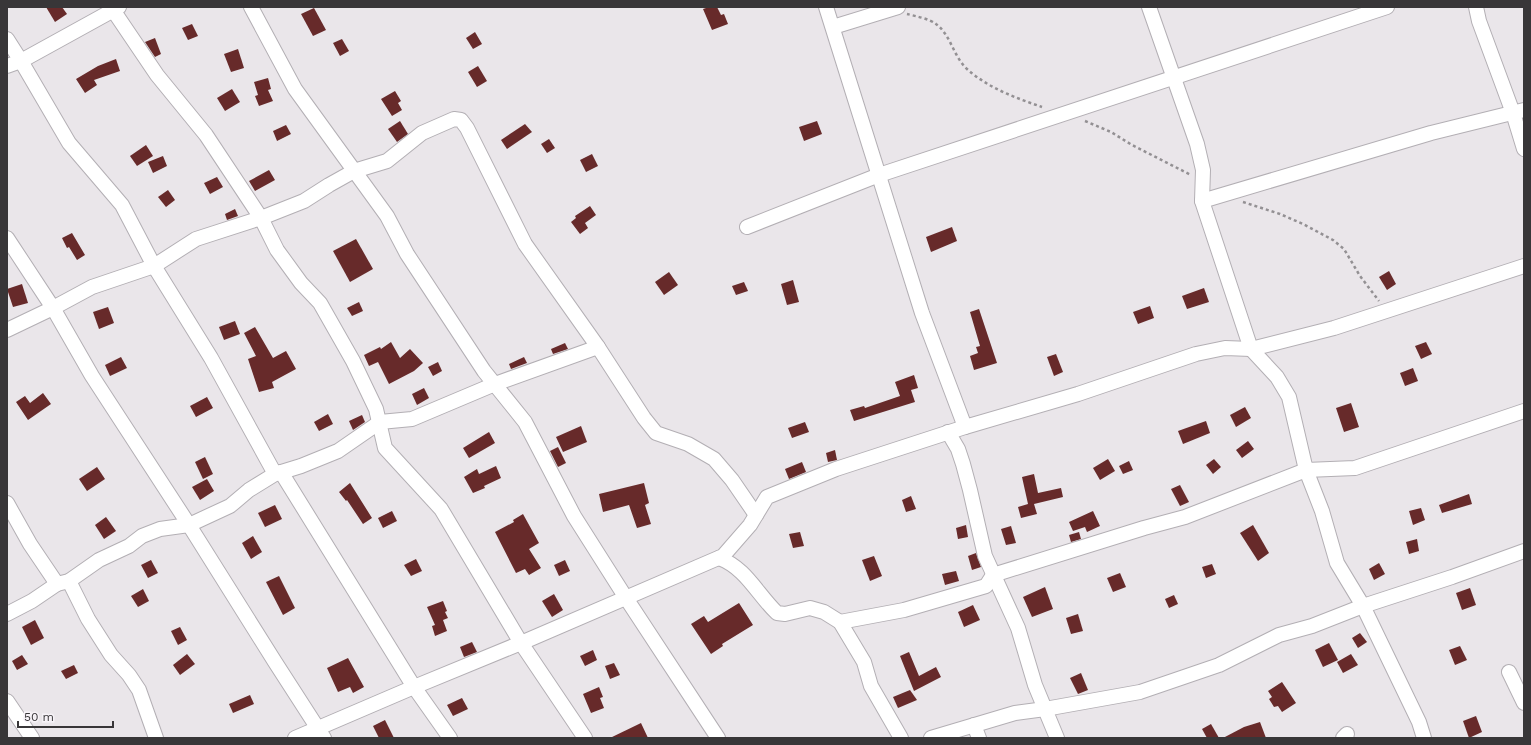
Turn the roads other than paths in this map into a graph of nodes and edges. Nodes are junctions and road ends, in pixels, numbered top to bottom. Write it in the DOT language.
graph roads {
  1 [pos="251,7"];
  2 [pos="826,7"];
  3 [pos="1149,7"];
  4 [pos="1387,7"];
  5 [pos="1476,7"];
  6 [pos="114,8"];
  7 [pos="896,8"];
  8 [pos="833,27"];
  9 [pos="7,39"];
  10 [pos="21,61"];
  11 [pos="7,66"];
  12 [pos="1174,77"];
  13 [pos="1518,112"];
  14 [pos="1524,149"];
  15 [pos="354,171"];
  16 [pos="879,175"];
  17 [pos="1202,200"];
  18 [pos="261,218"];
  19 [pos="747,228"];
  20 [pos="7,238"];
  21 [pos="154,266"];
  22 [pos="1524,266"];
  23 [pos="52,308"];
  24 [pos="7,330"];
  25 [pos="598,347"];
  26 [pos="1250,349"];
  27 [pos="495,384"];
  28 [pos="1524,411"];
  29 [pos="380,422"];
  30 [pos="965,427"];
  31 [pos="948,432"];
  32 [pos="1306,470"];
  33 [pos="278,473"];
  34 [pos="7,503"];
  35 [pos="756,515"];
  36 [pos="189,525"];
  37 [pos="1524,551"];
  38 [pos="719,558"];
  39 [pos="994,575"];
  40 [pos="63,583"];
  41 [pos="626,598"];
  42 [pos="1363,606"];
  43 [pos="7,614"];
  44 [pos="840,622"];
  45 [pos="521,644"];
  46 [pos="1509,672"];
  47 [pos="414,687"];
  48 [pos="7,702"];
  49 [pos="1524,703"];
  50 [pos="1045,709"];
  51 [pos="976,732"];
  52 [pos="321,733"];
  53 [pos="32,738"];
  54 [pos="156,738"];
  55 [pos="295,738"];
  56 [pos="450,738"];
  57 [pos="585,738"];
  58 [pos="718,738"];
  59 [pos="901,738"];
  60 [pos="931,738"];
  61 [pos="1057,738"];
  62 [pos="1424,738"];
  1 -- 15 [label="street"];
  2 -- 8 [label="street"];
  3 -- 12 [label="street"];
  4 -- 12 [label="street"];
  5 -- 13 [label="street"];
  6 -- 10 [label="street"];
  6 -- 18 [label="street"];
  7 -- 8 [label="street"];
  8 -- 16 [label="street"];
  9 -- 10 [label="street"];
  10 -- 11 [label="street"];
  10 -- 21 [label="street"];
  12 -- 16 [label="street"];
  12 -- 17 [label="street"];
  13 -- 14 [label="street"];
  13 -- 17 [label="street"];
  15 -- 18 [label="street"];
  15 -- 25 [label="street"];
  15 -- 27 [label="street"];
  16 -- 19 [label="street"];
  16 -- 30 [label="street"];
  17 -- 26 [label="street"];
  18 -- 21 [label="street"];
  18 -- 29 [label="street"];
  20 -- 23 [label="street"];
  21 -- 23 [label="street"];
  21 -- 33 [label="street"];
  22 -- 26 [label="street"];
  23 -- 24 [label="street"];
  23 -- 36 [label="street"];
  25 -- 27 [label="street"];
  25 -- 35 [label="street"];
  26 -- 30 [label="street"];
  26 -- 32 [label="street"];
  27 -- 29 [label="street"];
  27 -- 41 [label="street"];
  28 -- 32 [label="street"];
  29 -- 33 [label="street"];
  29 -- 45 [label="street"];
  30 -- 31 [label="street"];
  31 -- 35 [label="street"];
  31 -- 39 [label="street"];
  32 -- 39 [label="street"];
  32 -- 42 [label="street"];
  33 -- 36 [label="street"];
  33 -- 47 [label="street"];
  34 -- 40 [label="street"];
  35 -- 38 [label="street"];
  36 -- 40 [label="street"];
  36 -- 52 [label="street"];
  37 -- 42 [label="street"];
  38 -- 41 [label="street"];
  38 -- 44 [label="street"];
  39 -- 44 [label="street"];
  39 -- 50 [label="street"];
  40 -- 43 [label="street"];
  40 -- 54 [label="street"];
  41 -- 45 [label="street"];
  41 -- 58 [label="street"];
  42 -- 50 [label="street"];
  42 -- 62 [label="street"];
  44 -- 59 [label="street"];
  45 -- 47 [label="street"];
  45 -- 57 [label="street"];
  46 -- 49 [label="street"];
  47 -- 52 [label="street"];
  47 -- 56 [label="street"];
  48 -- 53 [label="street"];
  50 -- 51 [label="street"];
  50 -- 61 [label="street"];
  51 -- 60 [label="street"];
  52 -- 55 [label="street"];
}
